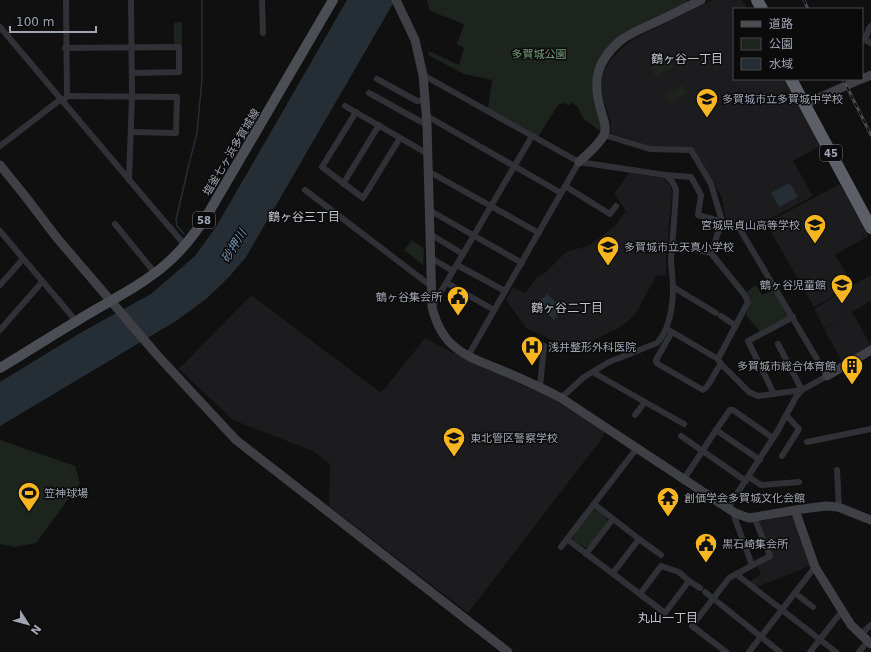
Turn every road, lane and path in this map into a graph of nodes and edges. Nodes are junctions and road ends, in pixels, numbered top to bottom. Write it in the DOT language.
graph roads {
  1 [pos="66,0"];
  2 [pos="131,0"];
  3 [pos="262,0"];
  4 [pos="332,0"];
  5 [pos="396,0"];
  6 [pos="701,0"];
  7 [pos="871,26"];
  8 [pos="0,27"];
  9 [pos="263,33"];
  10 [pos="871,43"];
  11 [pos="132,47"];
  12 [pos="65,48"];
  13 [pos="132,73"];
  14 [pos="423,75"];
  15 [pos="377,79"];
  16 [pos="792,80"];
  17 [pos="800,80"];
  18 [pos="860,80"];
  19 [pos="369,93"];
  20 [pos="132,96"];
  21 [pos="64,99"];
  22 [pos="425,100"];
  23 [pos="808,102"];
  24 [pos="345,106"];
  25 [pos="356,112"];
  26 [pos="427,120"];
  27 [pos="379,125"];
  28 [pos="132,132"];
  29 [pos="604,135"];
  30 [pos="532,136"];
  31 [pos="400,138"];
  32 [pos="0,146"];
  33 [pos="428,154"];
  34 [pos="578,162"];
  35 [pos="0,166"];
  36 [pos="514,166"];
  37 [pos="428,171"];
  38 [pos="666,175"];
  39 [pos="129,180"];
  40 [pos="343,184"];
  41 [pos="565,186"];
  42 [pos="305,190"];
  43 [pos="561,193"];
  44 [pos="492,206"];
  45 [pos="616,206"];
  46 [pos="429,210"];
  47 [pos="871,214"];
  48 [pos="722,221"];
  49 [pos="115,224"];
  50 [pos="871,228"];
  51 [pos="539,233"];
  52 [pos="1,234"];
  53 [pos="430,234"];
  54 [pos="474,236"];
  55 [pos="673,244"];
  56 [pos="186,245"];
  57 [pos="711,253"];
  58 [pos="463,254"];
  59 [pos="23,258"];
  60 [pos="430,258"];
  61 [pos="522,262"];
  62 [pos="457,265"];
  63 [pos="453,271"];
  64 [pos="155,273"];
  65 [pos="42,282"];
  66 [pos="447,283"];
  67 [pos="0,285"];
  68 [pos="431,286"];
  69 [pos="673,287"];
  70 [pos="505,291"];
  71 [pos="114,304"];
  72 [pos="432,307"];
  73 [pos="494,310"];
  74 [pos="793,317"];
  75 [pos="76,321"];
  76 [pos="736,326"];
  77 [pos="0,330"];
  78 [pos="669,331"];
  79 [pos="778,344"];
  80 [pos="544,346"];
  81 [pos="871,350"];
  82 [pos="468,356"];
  83 [pos="720,362"];
  84 [pos="0,368"];
  85 [pos="594,371"];
  86 [pos="828,376"];
  87 [pos="540,387"];
  88 [pos="802,390"];
  89 [pos="774,394"];
  90 [pos="561,398"];
  91 [pos="644,402"];
  92 [pos="635,414"];
  93 [pos="786,415"];
  94 [pos="684,424"];
  95 [pos="871,429"];
  96 [pos="716,430"];
  97 [pos="681,436"];
  98 [pos="773,438"];
  99 [pos="807,442"];
  100 [pos="637,448"];
  101 [pos="702,451"];
  102 [pos="782,456"];
  103 [pos="760,460"];
  104 [pos="837,470"];
  105 [pos="684,479"];
  106 [pos="747,479"];
  107 [pos="799,482"];
  108 [pos="594,504"];
  109 [pos="839,508"];
  110 [pos="795,510"];
  111 [pos="731,511"];
  112 [pos="754,517"];
  113 [pos="613,519"];
  114 [pos="871,520"];
  115 [pos="567,539"];
  116 [pos="639,539"];
  117 [pos="561,547"];
  118 [pos="586,554"];
  119 [pos="661,555"];
  120 [pos="752,565"];
  121 [pos="815,568"];
  122 [pos="613,573"];
  123 [pos="736,574"];
  124 [pos="689,581"];
  125 [pos="795,593"];
  126 [pos="640,594"];
  127 [pos="713,599"];
  128 [pos="813,607"];
  129 [pos="782,610"];
  130 [pos="842,611"];
  131 [pos="871,625"];
  132 [pos="860,634"];
  133 [pos="761,637"];
  134 [pos="820,639"];
  135 [pos="869,642"];
  136 [pos="508,652"];
  137 [pos="726,652"];
  138 [pos="749,652"];
  139 [pos="780,652"];
  140 [pos="810,652"];
  141 [pos="836,652"];
  142 [pos="859,652"];
  1 -- 12 [label="street"];
  2 -- 11 [label="street"];
  3 -- 9 [label="street"];
  4 -- 56 [label="main road, 塩釜七ヶ浜多賀城線 / 58"];
  5 -- 14 [label="street"];
  6 -- 29 [label="street"];
  7 -- 10 [label="street"];
  8 -- 21 [label="street"];
  11 -- 12 [label="street"];
  11 -- 13 [label="street"];
  11 -- 13 [label="street"];
  12 -- 21 [label="street"];
  13 -- 20 [label="street"];
  14 -- 22 [label="street"];
  14 -- 30 [label="street"];
  15 -- 22 [label="street"];
  16 -- 23 [label="highway, 45"];
  17 -- 23 [label="highway, 45"];
  18 -- 23 [label="street"];
  19 -- 26 [label="street"];
  20 -- 21 [label="street"];
  20 -- 28 [label="street"];
  20 -- 28 [label="street"];
  21 -- 32 [label="street"];
  21 -- 39 [label="street"];
  22 -- 26 [label="street"];
  23 -- 47 [label="highway, 45"];
  23 -- 50 [label="highway, 45"];
  24 -- 25 [label="street"];
  25 -- 27 [label="street"];
  25 -- 40 [label="street"];
  26 -- 33 [label="street"];
  26 -- 36 [label="street"];
  27 -- 31 [label="street"];
  27 -- 40 [label="street"];
  28 -- 39 [label="street"];
  29 -- 34 [label="street"];
  29 -- 48 [label="street"];
  30 -- 34 [label="street"];
  30 -- 36 [label="street"];
  31 -- 33 [label="street"];
  31 -- 40 [label="street"];
  33 -- 37 [label="street"];
  34 -- 38 [label="street"];
  34 -- 41 [label="street"];
  35 -- 71 [label="street"];
  36 -- 43 [label="street"];
  36 -- 44 [label="street"];
  37 -- 44 [label="street"];
  37 -- 46 [label="street"];
  38 -- 48 [label="street"];
  38 -- 55 [label="street"];
  39 -- 56 [label="street"];
  41 -- 43 [label="street"];
  41 -- 45 [label="street"];
  42 -- 68 [label="street"];
  43 -- 51 [label="street"];
  44 -- 51 [label="street"];
  44 -- 54 [label="street"];
  46 -- 53 [label="street"];
  46 -- 54 [label="street"];
  48 -- 57 [label="street"];
  48 -- 74 [label="street"];
  49 -- 64 [label="street"];
  51 -- 61 [label="street"];
  52 -- 59 [label="street"];
  53 -- 58 [label="street"];
  53 -- 60 [label="street"];
  54 -- 58 [label="street"];
  54 -- 61 [label="street"];
  55 -- 57 [label="street"];
  55 -- 69 [label="street"];
  56 -- 64 [label="main road, 塩釜七ヶ浜多賀城線 / 58"];
  57 -- 76 [label="street"];
  58 -- 62 [label="street"];
  59 -- 65 [label="street"];
  59 -- 67 [label="street"];
  60 -- 63 [label="street"];
  60 -- 68 [label="street"];
  61 -- 70 [label="street"];
  62 -- 63 [label="street"];
  62 -- 70 [label="street"];
  63 -- 66 [label="street"];
  64 -- 71 [label="main road, 塩釜七ヶ浜多賀城線 / 58"];
  65 -- 75 [label="street"];
  65 -- 77 [label="street"];
  66 -- 72 [label="street"];
  66 -- 73 [label="street"];
  68 -- 72 [label="street"];
  69 -- 76 [label="street"];
  69 -- 78 [label="street"];
  70 -- 73 [label="street"];
  71 -- 75 [label="main road, 塩釜七ヶ浜多賀城線 / 58"];
  71 -- 136 [label="street"];
  72 -- 82 [label="street"];
  73 -- 82 [label="street"];
  74 -- 86 [label="street"];
  74 -- 89 [label="street"];
  75 -- 84 [label="main road, 塩釜七ヶ浜多賀城線 / 58"];
  76 -- 83 [label="street"];
  78 -- 83 [label="street"];
  78 -- 83 [label="street"];
  78 -- 85 [label="street"];
  79 -- 88 [label="street"];
  80 -- 87 [label="street"];
  81 -- 86 [label="street"];
  82 -- 87 [label="street"];
  83 -- 89 [label="street"];
  85 -- 90 [label="street"];
  85 -- 91 [label="street"];
  86 -- 88 [label="street"];
  87 -- 90 [label="street"];
  88 -- 89 [label="street"];
  88 -- 93 [label="street"];
  90 -- 100 [label="street"];
  91 -- 92 [label="street"];
  91 -- 94 [label="street"];
  93 -- 98 [label="street"];
  93 -- 102 [label="street"];
  95 -- 99 [label="street"];
  96 -- 98 [label="street"];
  96 -- 101 [label="street"];
  96 -- 103 [label="street"];
  97 -- 101 [label="street"];
  98 -- 103 [label="street"];
  100 -- 105 [label="street"];
  100 -- 108 [label="street"];
  101 -- 105 [label="street"];
  101 -- 106 [label="street"];
  103 -- 106 [label="street"];
  104 -- 109 [label="street"];
  105 -- 111 [label="street"];
  106 -- 107 [label="street"];
  106 -- 111 [label="street"];
  108 -- 113 [label="street"];
  108 -- 115 [label="street"];
  109 -- 110 [label="street"];
  109 -- 114 [label="street"];
  110 -- 112 [label="street"];
  110 -- 121 [label="street"];
  111 -- 112 [label="street"];
  111 -- 120 [label="street"];
  112 -- 120 [label="street"];
  113 -- 116 [label="street"];
  113 -- 118 [label="street"];
  115 -- 117 [label="street"];
  115 -- 118 [label="street"];
  116 -- 119 [label="street"];
  116 -- 122 [label="street"];
  118 -- 122 [label="street"];
  120 -- 123 [label="street"];
  121 -- 125 [label="street"];
  121 -- 130 [label="street"];
  122 -- 126 [label="street"];
  123 -- 127 [label="street"];
  123 -- 129 [label="street"];
  124 -- 126 [label="street"];
  124 -- 126 [label="street"];
  124 -- 127 [label="street"];
  125 -- 128 [label="street"];
  125 -- 129 [label="street"];
  127 -- 133 [label="street"];
  127 -- 137 [label="street"];
  129 -- 133 [label="street"];
  129 -- 134 [label="street"];
  130 -- 132 [label="street"];
  130 -- 134 [label="street"];
  131 -- 132 [label="street"];
  132 -- 135 [label="street"];
  133 -- 138 [label="street"];
  133 -- 139 [label="street"];
  134 -- 140 [label="street"];
  134 -- 141 [label="street"];
  135 -- 142 [label="street"];
}
